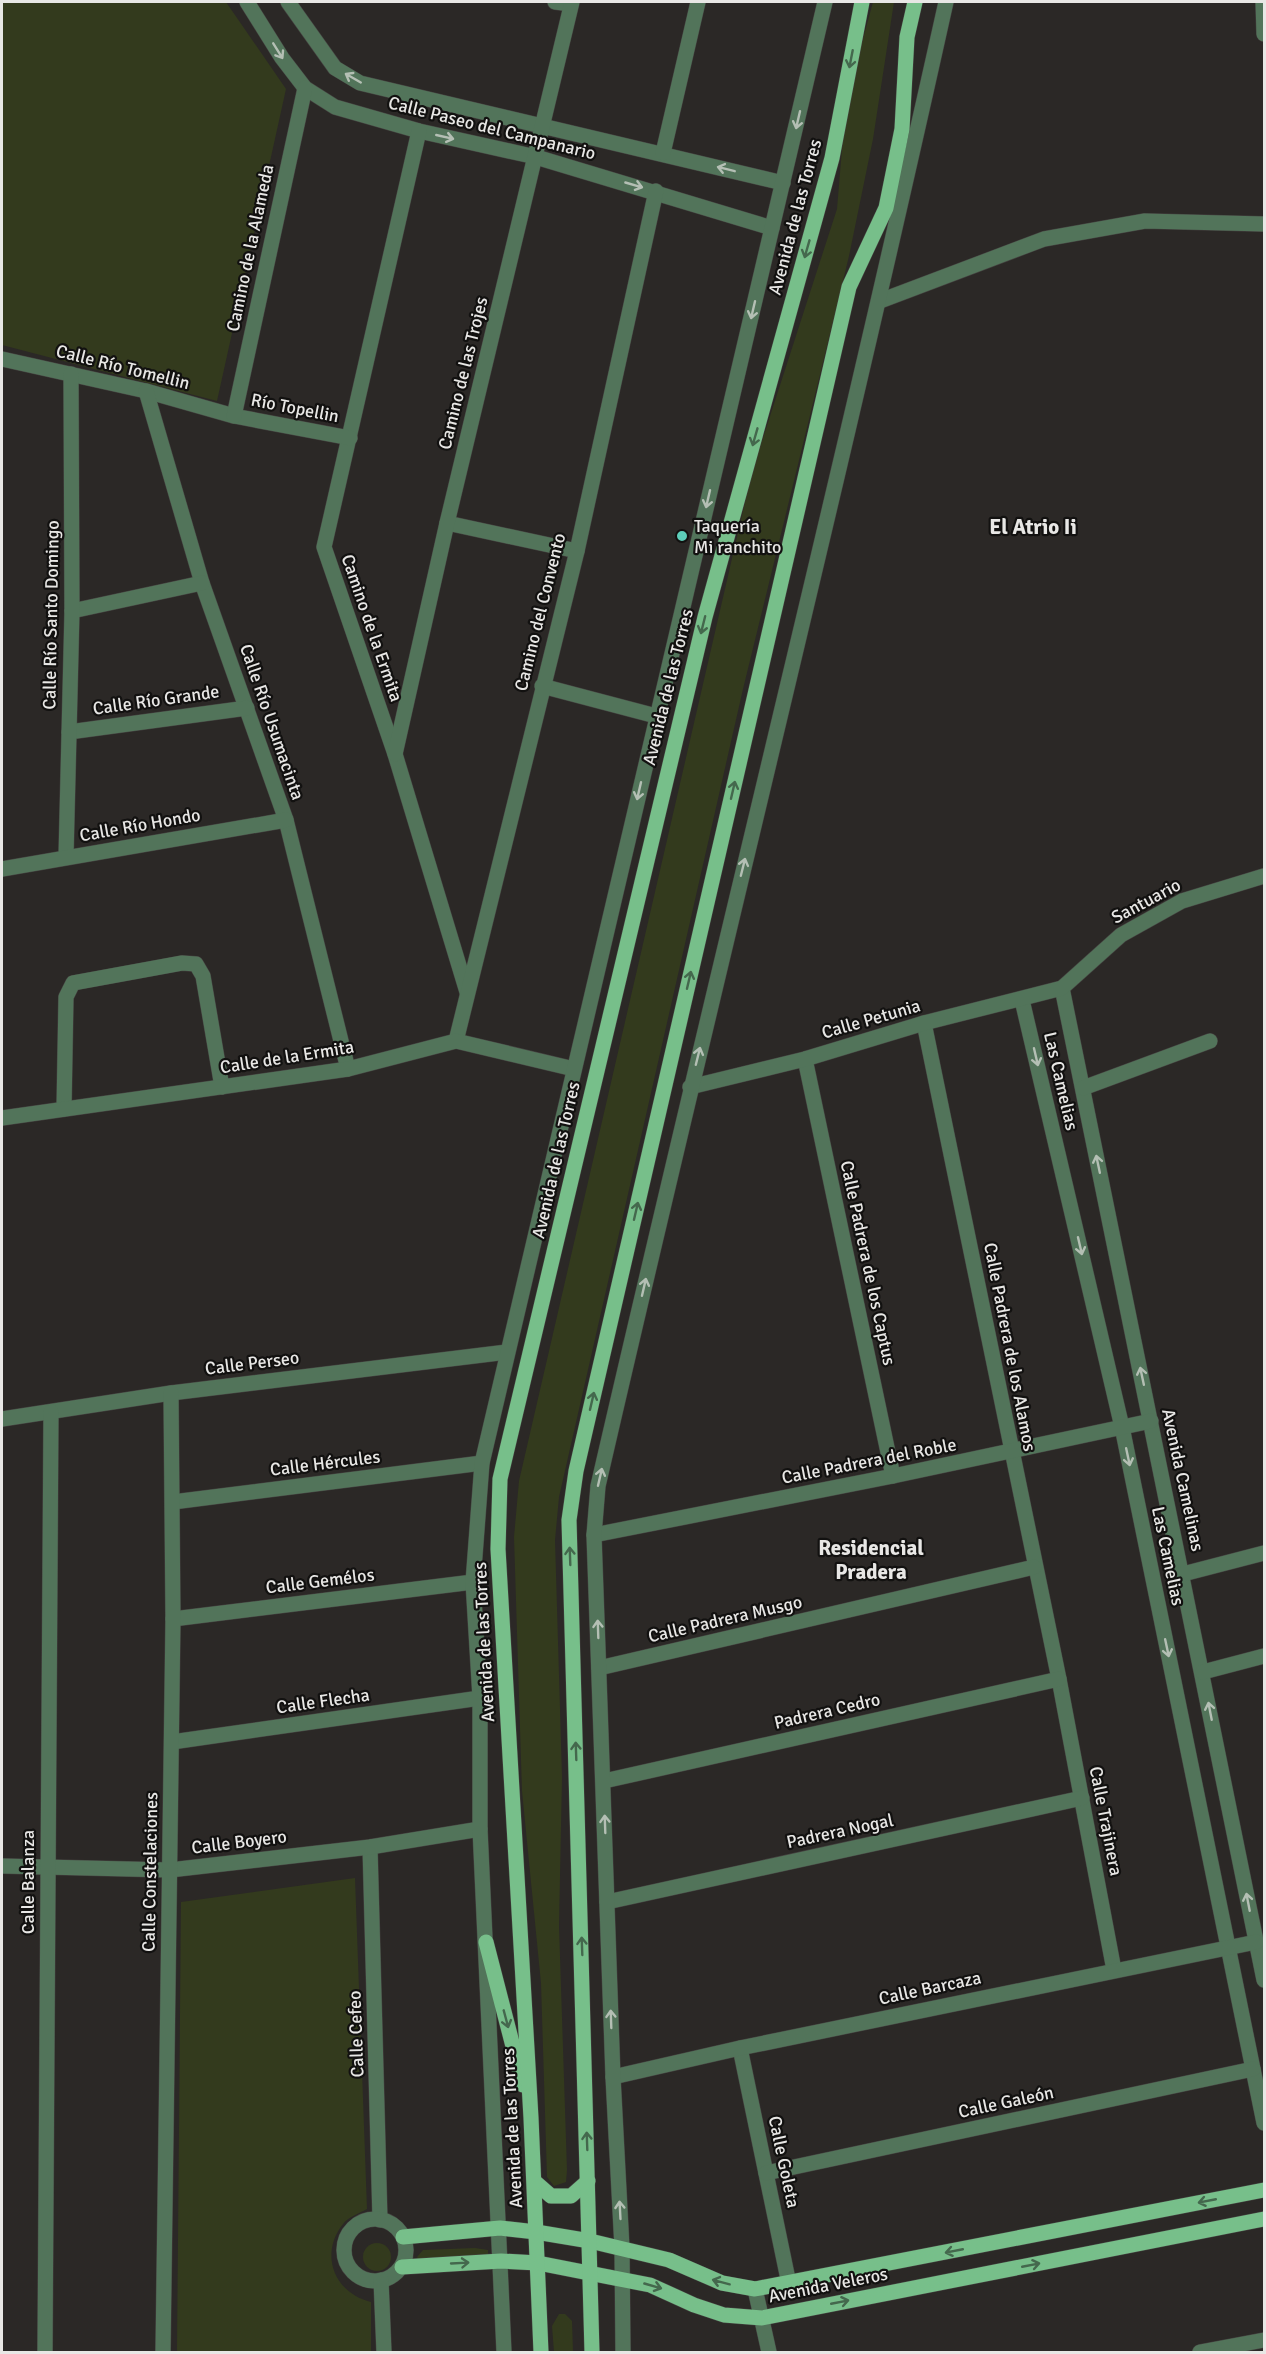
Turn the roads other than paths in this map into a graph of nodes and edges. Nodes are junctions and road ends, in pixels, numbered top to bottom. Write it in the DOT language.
graph roads {
  1 [pos="247,2"];
  2 [pos="288,2"];
  3 [pos="555,2"];
  4 [pos="698,2"];
  5 [pos="825,2"];
  6 [pos="862,2"];
  7 [pos="915,2"];
  8 [pos="946,2"];
  9 [pos="1263,2"];
  10 [pos="572,3"];
  11 [pos="1264,34"];
  12 [pos="305,88"];
  13 [pos="542,127"];
  14 [pos="419,131"];
  15 [pos="663,153"];
  16 [pos="536,157"];
  17 [pos="783,183"];
  18 [pos="656,191"];
  19 [pos="1264,224"];
  20 [pos="772,228"];
  21 [pos="880,301"];
  22 [pos="2,359"];
  23 [pos="71,374"];
  24 [pos="146,391"];
  25 [pos="234,416"];
  26 [pos="350,438"];
  27 [pos="447,523"];
  28 [pos="576,551"];
  29 [pos="202,583"];
  30 [pos="72,611"];
  31 [pos="542,686"];
  32 [pos="247,708"];
  33 [pos="656,716"];
  34 [pos="69,732"];
  35 [pos="395,754"];
  36 [pos="286,820"];
  37 [pos="66,857"];
  38 [pos="2,868"];
  39 [pos="1264,876"];
  40 [pos="1062,988"];
  41 [pos="468,992"];
  42 [pos="1022,1000"];
  43 [pos="924,1023"];
  44 [pos="456,1041"];
  45 [pos="1210,1041"];
  46 [pos="805,1059"];
  47 [pos="348,1069"];
  48 [pos="574,1069"];
  49 [pos="222,1087"];
  50 [pos="690,1087"];
  51 [pos="1083,1088"];
  52 [pos="64,1109"];
  53 [pos="2,1118"];
  54 [pos="507,1352"];
  55 [pos="171,1393"];
  56 [pos="51,1412"];
  57 [pos="2,1419"];
  58 [pos="1151,1421"];
  59 [pos="1122,1427"];
  60 [pos="1011,1451"];
  61 [pos="482,1463"];
  62 [pos="893,1476"];
  63 [pos="172,1502"];
  64 [pos="594,1535"];
  65 [pos="1264,1553"];
  66 [pos="1034,1567"];
  67 [pos="1183,1574"];
  68 [pos="473,1582"];
  69 [pos="173,1619"];
  70 [pos="1264,1656"];
  71 [pos="599,1668"];
  72 [pos="1203,1672"];
  73 [pos="1059,1679"];
  74 [pos="480,1698"];
  75 [pos="172,1742"];
  76 [pos="604,1782"];
  77 [pos="1082,1798"];
  78 [pos="480,1829"];
  79 [pos="370,1847"];
  80 [pos="2,1866"];
  81 [pos="48,1868"];
  82 [pos="170,1870"];
  83 [pos="607,1902"];
  84 [pos="486,1942"];
  85 [pos="1256,1942"];
  86 [pos="1228,1947"];
  87 [pos="1114,1970"];
  88 [pos="1264,1980"];
  89 [pos="740,2048"];
  90 [pos="1253,2069"];
  91 [pos="613,2077"];
  92 [pos="531,2118"];
  93 [pos="1264,2123"];
  94 [pos="766,2173"];
  95 [pos="588,2181"];
  96 [pos="534,2182"];
  97 [pos="1264,2190"];
  98 [pos="1264,2219"];
  99 [pos="380,2220"];
  100 [pos="500,2228"];
  101 [pos="536,2232"];
  102 [pos="403,2237"];
  103 [pos="590,2241"];
  104 [pos="622,2248"];
  105 [pos="501,2261"];
  106 [pos="538,2262"];
  107 [pos="402,2266"];
  108 [pos="590,2274"];
  109 [pos="621,2279"];
  110 [pos="381,2280"];
  111 [pos="789,2284"];
  112 [pos="755,2289"];
  113 [pos="762,2318"];
  114 [pos="1264,2340"];
  115 [pos="45,2352"];
  116 [pos="163,2352"];
  117 [pos="384,2352"];
  118 [pos="504,2352"];
  119 [pos="541,2352"];
  120 [pos="592,2352"];
  121 [pos="623,2352"];
  122 [pos="769,2352"];
  123 [pos="1200,2352"];
  1 -- 12 [label="street, Calle Paseo del Campanario, one-way"];
  13 -- 2 [label="street, Calle Paseo del Campanario, one-way"];
  3 -- 10 [label="street"];
  4 -- 15 [label="street"];
  5 -- 17 [label="street, Avenida de las Torres, one-way"];
  6 -- 92 [label="main road, Avenida de las Torres, one-way"];
  95 -- 7 [label="main road, one-way"];
  8 -- 21 [label="street"];
  9 -- 11 [label="street"];
  10 -- 13 [label="street, Camino de las Trojes"];
  12 -- 14 [label="street, Calle Paseo del Campanario"];
  12 -- 25 [label="street, Camino de la Alameda"];
  13 -- 15 [label="street, Calle Paseo del Campanario"];
  13 -- 16 [label="street, Camino de las Trojes"];
  14 -- 16 [label="street, Calle Paseo del Campanario, one-way"];
  14 -- 26 [label="street, Camino de la Ermita"];
  17 -- 15 [label="street, Calle Paseo del Campanario, one-way"];
  16 -- 18 [label="street, Calle Paseo del Campanario, one-way"];
  16 -- 27 [label="street, Camino de las Trojes"];
  17 -- 20 [label="street, Avenida de las Torres"];
  18 -- 20 [label="street, Calle Paseo del Campanario"];
  18 -- 28 [label="street, Camino del Convento"];
  19 -- 21 [label="street"];
  20 -- 33 [label="street, Avenida de las Torres, one-way"];
  50 -- 21 [label="street, one-way"];
  22 -- 23 [label="street, Calle Río Tomellin"];
  23 -- 24 [label="street, Calle Río Tomellin"];
  23 -- 30 [label="street, Calle Río Santo Domingo"];
  24 -- 25 [label="street, Calle Río Tomellin"];
  24 -- 29 [label="street, Calle Río Usumacinta"];
  25 -- 26 [label="street, Río Topellin"];
  26 -- 35 [label="street, Camino de la Ermita"];
  27 -- 28 [label="street"];
  27 -- 35 [label="street, Camino de las Trojes"];
  28 -- 31 [label="street, Camino del Convento"];
  29 -- 30 [label="street"];
  29 -- 32 [label="street, Calle Río Usumacinta"];
  30 -- 34 [label="street, Calle Río Santo Domingo"];
  31 -- 33 [label="street"];
  31 -- 41 [label="street, Camino del Convento"];
  32 -- 34 [label="street, Calle Río Grande"];
  32 -- 36 [label="street, Calle Río Usumacinta"];
  33 -- 48 [label="street, Avenida de las Torres, one-way"];
  34 -- 37 [label="street, Calle Río Santo Domingo"];
  35 -- 41 [label="street, Camino de la Ermita"];
  36 -- 37 [label="street, Calle Río Hondo"];
  36 -- 47 [label="street, Calle Río Usumacinta"];
  37 -- 38 [label="street, Calle Río Hondo"];
  39 -- 40 [label="street, Santuario"];
  40 -- 42 [label="street, Calle Petunia"];
  40 -- 51 [label="street, Avenida Camelinas"];
  41 -- 44 [label="street, Camino del Convento"];
  42 -- 43 [label="street, Calle Petunia"];
  42 -- 59 [label="street, Las Camelias, one-way"];
  43 -- 46 [label="street, Calle Petunia"];
  43 -- 60 [label="street, Calle Padrera de los Alamos"];
  44 -- 47 [label="street, Calle de la Ermita"];
  44 -- 48 [label="street, Calle de la Ermita"];
  45 -- 51 [label="street"];
  46 -- 50 [label="street, Calle Petunia"];
  46 -- 62 [label="street, Calle Padrera de los Captus"];
  47 -- 49 [label="street, Calle de la Ermita"];
  48 -- 54 [label="street, Avenida de las Torres"];
  49 -- 52 [label="street, Calle de la Ermita"];
  49 -- 52 [label="street"];
  64 -- 50 [label="street, one-way"];
  58 -- 51 [label="street, Avenida Camelinas, one-way"];
  52 -- 53 [label="street, Calle de la Ermita"];
  54 -- 55 [label="street, Calle Perseo"];
  54 -- 61 [label="street, Avenida de las Torres"];
  55 -- 56 [label="street, Calle Perseo"];
  55 -- 63 [label="street, Calle Constelaciones"];
  56 -- 57 [label="street, Calle Perseo"];
  56 -- 81 [label="street, Calle Balanza"];
  58 -- 59 [label="street, Calle Padrera del Roble"];
  58 -- 67 [label="street, Avenida Camelinas"];
  59 -- 60 [label="street, Calle Padrera del Roble"];
  59 -- 86 [label="street, Las Camelias, one-way"];
  60 -- 62 [label="street, Calle Padrera del Roble"];
  60 -- 66 [label="street, Calle Padrera de los Alamos"];
  61 -- 63 [label="street, Calle Hércules"];
  61 -- 68 [label="street, Avenida de las Torres"];
  62 -- 64 [label="street, Calle Padrera del Roble"];
  63 -- 69 [label="street, Calle Constelaciones"];
  71 -- 64 [label="street, one-way"];
  65 -- 67 [label="street"];
  66 -- 71 [label="street, Calle Padrera Musgo"];
  66 -- 73 [label="street, Calle Padrera de los Alamos"];
  67 -- 72 [label="street, Avenida Camelinas"];
  68 -- 69 [label="street, Calle Gemélos"];
  68 -- 74 [label="street, Avenida de las Torres"];
  69 -- 75 [label="street, Calle Constelaciones"];
  70 -- 72 [label="street"];
  71 -- 76 [label="street"];
  85 -- 72 [label="street, Avenida Camelinas, one-way"];
  73 -- 76 [label="street, Padrera Cedro"];
  73 -- 77 [label="street, Calle Trajinera"];
  74 -- 75 [label="street, Calle Flecha"];
  74 -- 78 [label="street, Avenida de las Torres"];
  75 -- 82 [label="street, Calle Constelaciones"];
  83 -- 76 [label="street, one-way"];
  77 -- 83 [label="street, Padrera Nogal"];
  77 -- 87 [label="street, Calle Trajinera"];
  78 -- 79 [label="street, Calle Boyero"];
  78 -- 84 [label="street, Avenida de las Torres"];
  79 -- 82 [label="street, Calle Boyero"];
  79 -- 99 [label="street, Calle Cefeo"];
  80 -- 81 [label="street, Calle Boyero"];
  81 -- 82 [label="street, Calle Boyero"];
  81 -- 115 [label="street, Calle Balanza"];
  82 -- 116 [label="street, Calle Constelaciones"];
  91 -- 83 [label="street, one-way"];
  84 -- 92 [label="main road, one-way"];
  84 -- 100 [label="street, Avenida de las Torres"];
  85 -- 86 [label="street, Calle Barcaza"];
  85 -- 88 [label="street, Avenida Camelinas"];
  86 -- 87 [label="street, Calle Barcaza"];
  86 -- 90 [label="street, Las Camelias"];
  87 -- 89 [label="street, Calle Barcaza"];
  89 -- 91 [label="street, Calle Barcaza"];
  89 -- 94 [label="street, Calle Goleta"];
  90 -- 93 [label="street, Las Camelias"];
  90 -- 94 [label="street, Calle Galeón"];
  104 -- 91 [label="street, one-way"];
  92 -- 96 [label="main road, Avenida de las Torres"];
  94 -- 111 [label="street, Calle Goleta"];
  95 -- 96 [label="main road"];
  95 -- 103 [label="main road"];
  96 -- 101 [label="main road, Avenida de las Torres"];
  97 -- 111 [label="main road, Avenida Veleros, one-way"];
  113 -- 98 [label="main road, Avenida Veleros, one-way"];
  99 -- 102 [label="street"];
  99 -- 110 [label="street"];
  100 -- 101 [label="main road, Avenida Veleros"];
  100 -- 102 [label="main road, Avenida Veleros"];
  100 -- 105 [label="street, Avenida de las Torres"];
  101 -- 103 [label="main road, Avenida Veleros"];
  101 -- 106 [label="main road, Avenida de las Torres"];
  102 -- 107 [label="street"];
  103 -- 104 [label="main road, Avenida Veleros"];
  103 -- 108 [label="main road"];
  104 -- 109 [label="street"];
  112 -- 104 [label="main road, Avenida Veleros, one-way"];
  105 -- 106 [label="main road, Avenida Veleros"];
  107 -- 105 [label="main road, Avenida Veleros, one-way"];
  105 -- 118 [label="street, Avenida de las Torres"];
  106 -- 108 [label="main road, Avenida Veleros"];
  106 -- 119 [label="main road, Avenida de las Torres"];
  107 -- 110 [label="street"];
  108 -- 109 [label="main road, Avenida Veleros"];
  108 -- 120 [label="main road"];
  109 -- 113 [label="main road, Avenida Veleros, one-way"];
  109 -- 121 [label="street"];
  110 -- 117 [label="street"];
  111 -- 112 [label="main road, Avenida Veleros"];
  112 -- 113 [label="street"];
  113 -- 122 [label="street"];
  114 -- 123 [label="street"];
}
